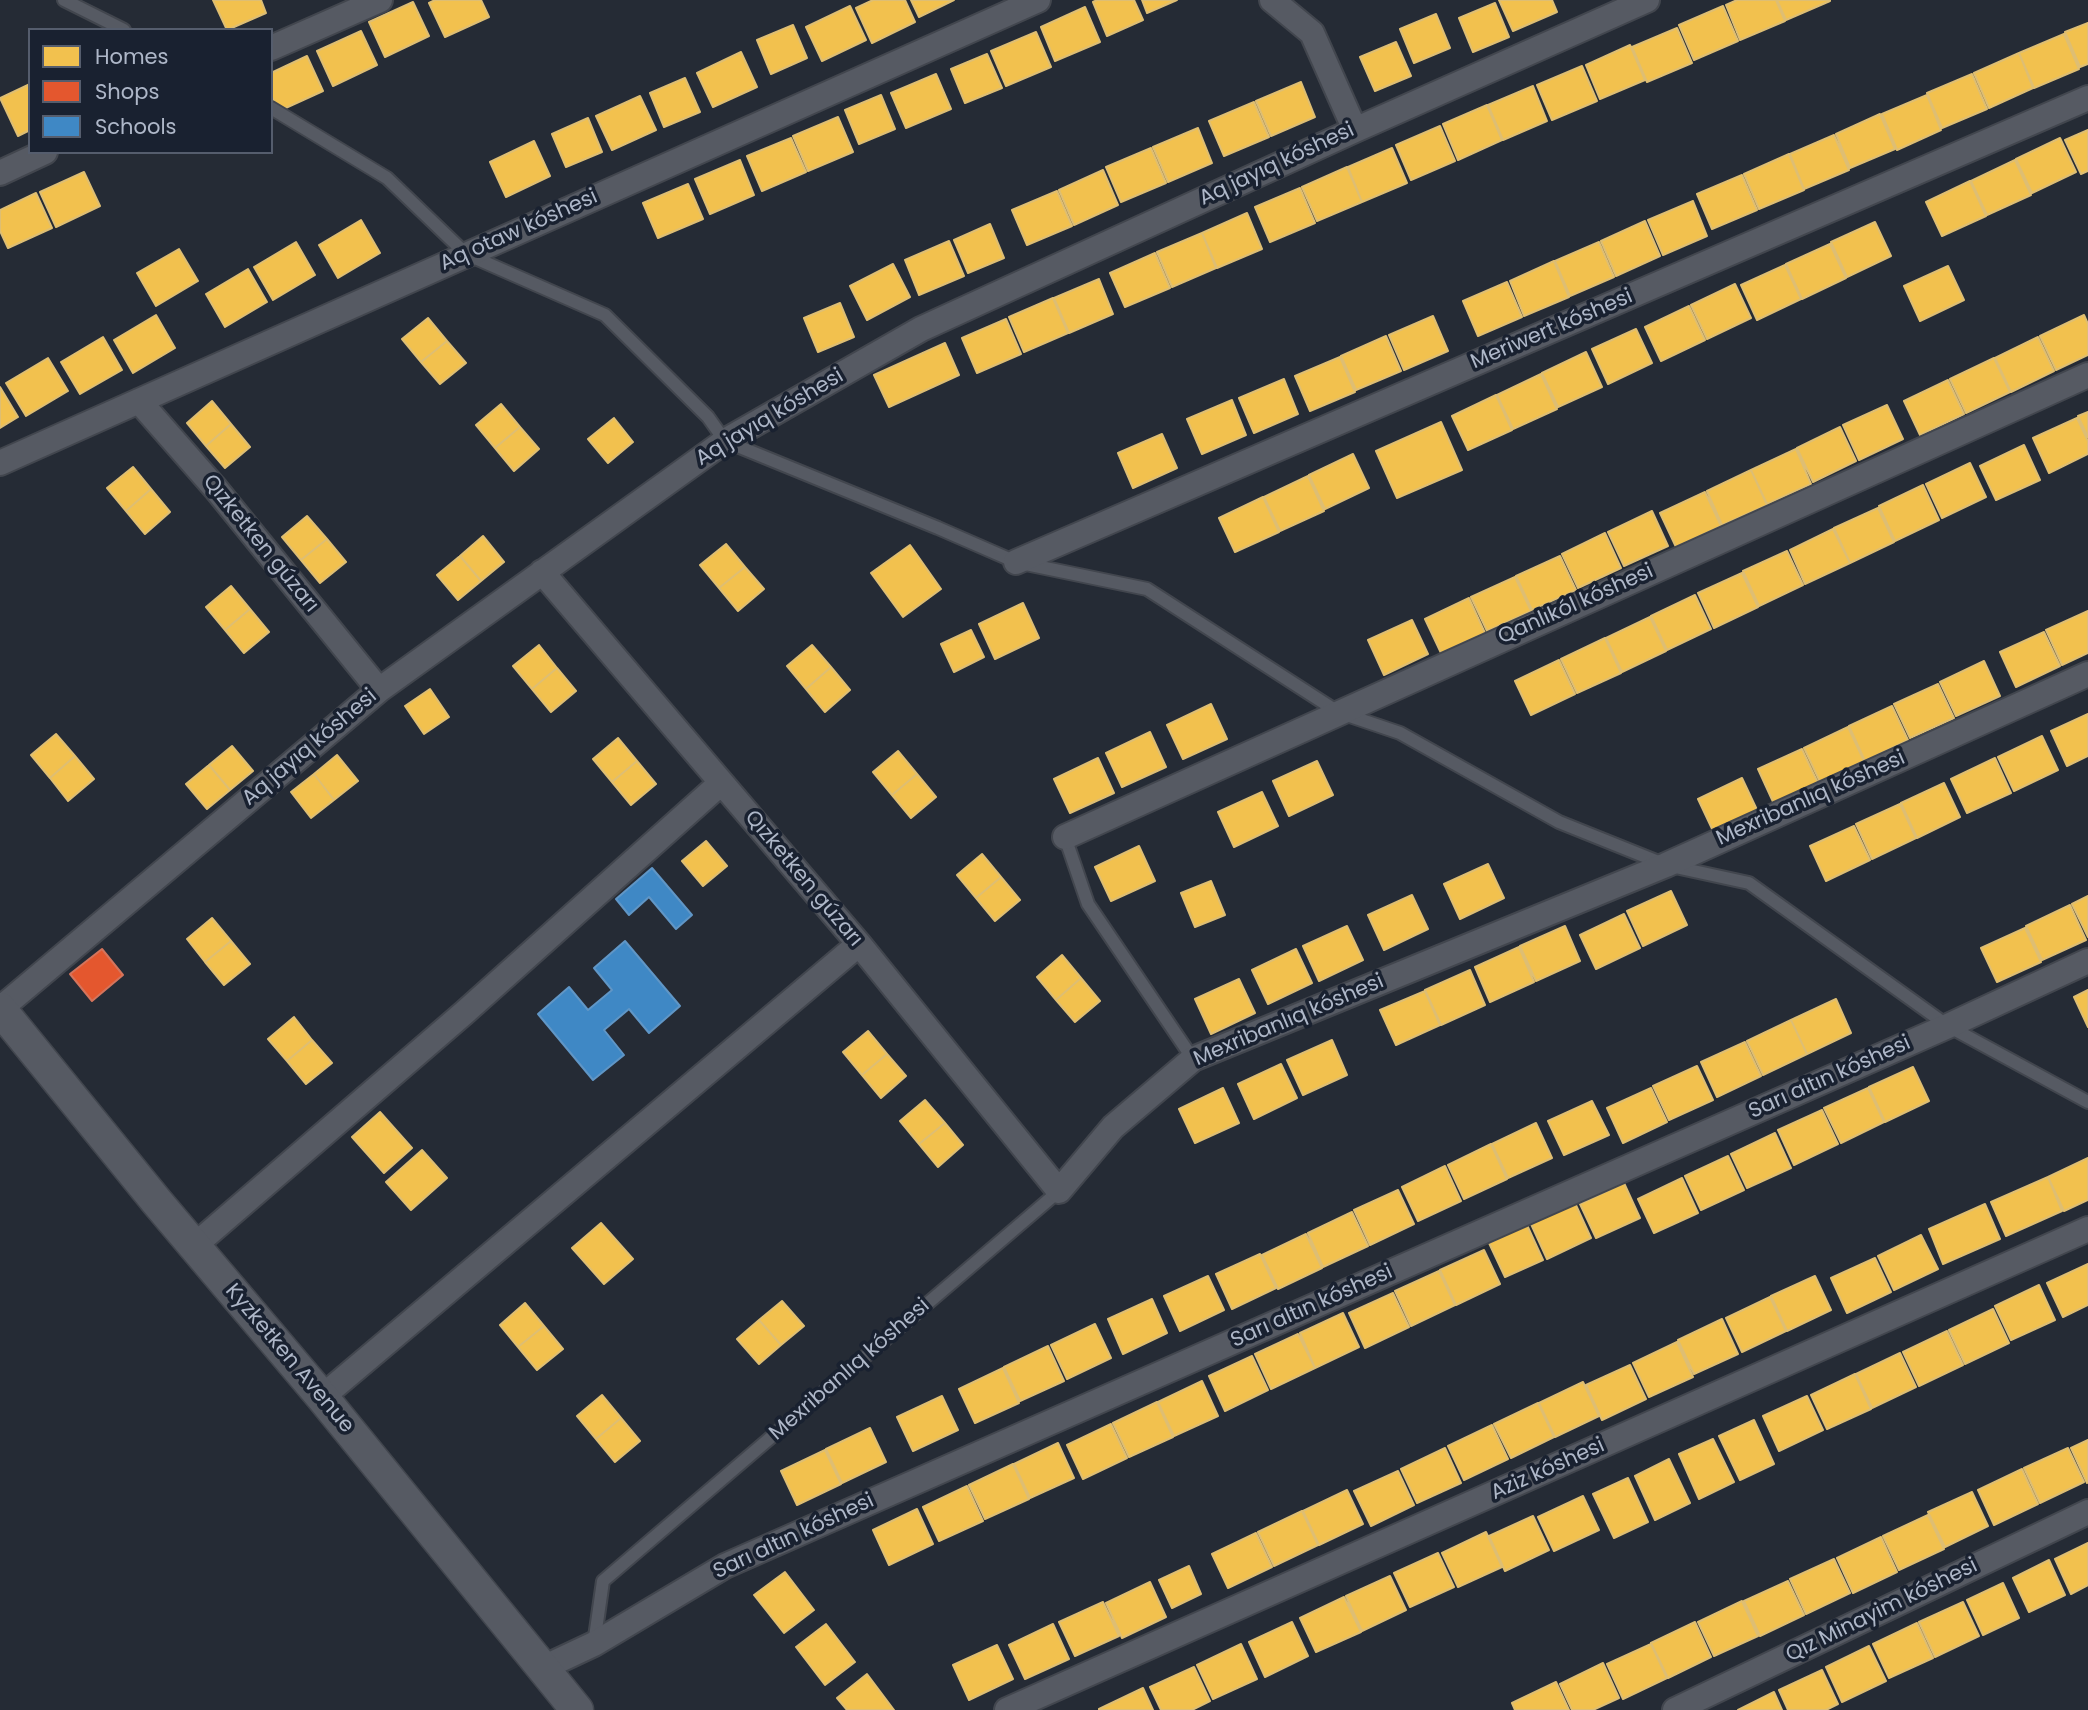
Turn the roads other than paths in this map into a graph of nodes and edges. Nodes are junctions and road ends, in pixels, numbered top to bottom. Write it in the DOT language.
graph roads {
  1 [pos="64,0"];
  2 [pos="380,0"];
  3 [pos="1038,0"];
  4 [pos="1272,0"];
  5 [pos="1647,0"];
  6 [pos="120,28"];
  7 [pos="273,47"];
  8 [pos="2088,98"];
  9 [pos="273,109"];
  10 [pos="1355,130"];
  11 [pos="41,154"];
  12 [pos="0,173"];
  13 [pos="466,254"];
  14 [pos="2088,375"];
  15 [pos="139,401"];
  16 [pos="725,441"];
  17 [pos="0,463"];
  18 [pos="1016,562"];
  19 [pos="542,572"];
  20 [pos="2088,674"];
  21 [pos="379,690"];
  22 [pos="1338,712"];
  23 [pos="722,783"];
  24 [pos="1065,837"];
  25 [pos="1665,865"];
  26 [pos="859,944"];
  27 [pos="2088,961"];
  28 [pos="0,1009"];
  29 [pos="1948,1026"];
  30 [pos="1193,1059"];
  31 [pos="2088,1102"];
  32 [pos="1059,1191"];
  33 [pos="2088,1229"];
  34 [pos="194,1246"];
  35 [pos="322,1397"];
  36 [pos="2088,1511"];
  37 [pos="594,1644"];
  38 [pos="543,1668"];
  39 [pos="577,1710"];
  40 [pos="1007,1710"];
  41 [pos="1675,1710"];
  1 -- 6 [label="lane"];
  2 -- 7 [label="street"];
  3 -- 13 [label="street, Aq otaw kóshesi"];
  4 -- 10 [label="street"];
  5 -- 10 [label="street, Aq jayıq kóshesi"];
  8 -- 18 [label="street, Meriwert kóshesi"];
  9 -- 13 [label="lane"];
  10 -- 16 [label="street, Aq jayıq kóshesi"];
  11 -- 12 [label="street"];
  13 -- 15 [label="street, Aq otaw kóshesi"];
  13 -- 16 [label="lane"];
  14 -- 22 [label="street, Qanlıkól kóshesi"];
  15 -- 17 [label="street, Aq otaw kóshesi"];
  15 -- 21 [label="street, Qızketken gúzarı"];
  16 -- 18 [label="lane"];
  16 -- 19 [label="street, Aq jayıq kóshesi"];
  18 -- 22 [label="lane"];
  19 -- 21 [label="street, Aq jayıq kóshesi"];
  19 -- 23 [label="street, Qızketken gúzarı"];
  20 -- 25 [label="street, Mexribanlıq kóshesi"];
  21 -- 28 [label="street, Aq jayıq kóshesi"];
  22 -- 24 [label="street, Qanlıkól kóshesi"];
  22 -- 25 [label="lane"];
  23 -- 26 [label="street, Qızketken gúzarı"];
  23 -- 34 [label="street"];
  24 -- 30 [label="lane"];
  25 -- 29 [label="lane"];
  25 -- 30 [label="street, Mexribanlıq kóshesi"];
  26 -- 32 [label="street, Qızketken gúzarı"];
  26 -- 35 [label="street"];
  27 -- 29 [label="street, Sarı altın kóshesi"];
  28 -- 34 [label="street, Kyzketken Avenue"];
  29 -- 31 [label="lane"];
  29 -- 37 [label="street, Sarı altın kóshesi"];
  30 -- 32 [label="street, Mexribanlıq kóshesi"];
  32 -- 37 [label="lane, Mexribanlıq kóshesi"];
  33 -- 40 [label="street, Aziz kóshesi"];
  34 -- 35 [label="street, Kyzketken Avenue"];
  35 -- 38 [label="street, Kyzketken Avenue"];
  36 -- 41 [label="street, Qız Minayim kóshesi"];
  37 -- 38 [label="street, Sarı altın kóshesi"];
  38 -- 39 [label="street, Kyzketken Avenue"];
}
